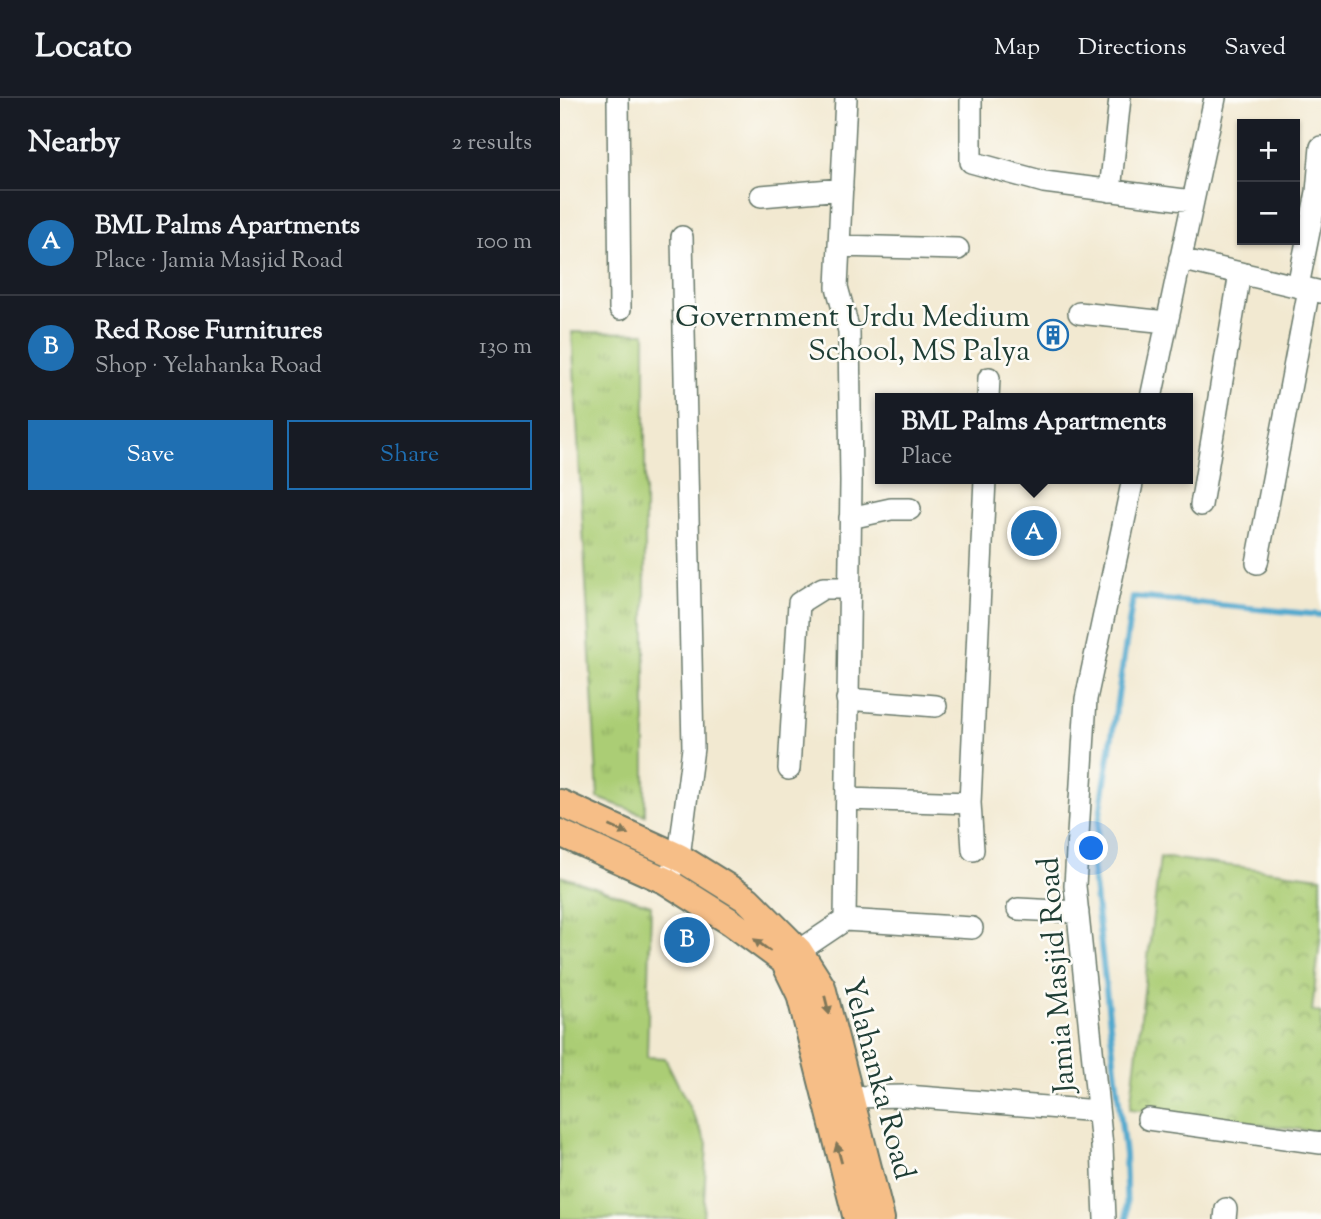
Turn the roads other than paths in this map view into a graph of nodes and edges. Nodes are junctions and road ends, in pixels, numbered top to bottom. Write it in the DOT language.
graph roads {
  1 [pos="618,98"];
  2 [pos="846,98"];
  3 [pos="971,98"];
  4 [pos="1120,98"];
  5 [pos="1215,98"];
  6 [pos="1321,147"];
  7 [pos="842,189"];
  8 [pos="1110,191"];
  9 [pos="1319,192"];
  10 [pos="761,196"];
  11 [pos="1192,201"];
  12 [pos="682,237"];
  13 [pos="839,246"];
  14 [pos="958,249"];
  15 [pos="1180,259"];
  16 [pos="1240,273"];
  17 [pos="1309,289"];
  18 [pos="620,309"];
  19 [pos="1079,313"];
  20 [pos="1167,322"];
  21 [pos="1151,393"];
  22 [pos="985,484"];
  23 [pos="1132,484"];
  24 [pos="1201,505"];
  25 [pos="910,509"];
  26 [pos="850,518"];
  27 [pos="1257,563"];
  28 [pos="849,588"];
  29 [pos="847,699"];
  30 [pos="936,706"];
  31 [pos="789,769"];
  32 [pos="847,799"];
  33 [pos="560,803"];
  34 [pos="971,803"];
  35 [pos="560,833"];
  36 [pos="973,850"];
  37 [pos="679,857"];
  38 [pos="666,881"];
  39 [pos="1018,909"];
  40 [pos="1078,912"];
  41 [pos="845,920"];
  42 [pos="972,928"];
  43 [pos="799,951"];
  44 [pos="850,1097"];
  45 [pos="1098,1111"];
  46 [pos="1148,1119"];
  47 [pos="1321,1143"];
  48 [pos="857,1219"];
  49 [pos="881,1219"];
  50 [pos="1105,1219"];
  1 -- 18 [label="street"];
  2 -- 7 [label="street"];
  3 -- 8 [label="street"];
  4 -- 8 [label="street"];
  5 -- 11 [label="street"];
  6 -- 9 [label="street"];
  7 -- 10 [label="street"];
  7 -- 13 [label="street"];
  8 -- 11 [label="street"];
  9 -- 17 [label="street"];
  11 -- 15 [label="street"];
  12 -- 37 [label="street"];
  13 -- 14 [label="street"];
  13 -- 26 [label="street"];
  15 -- 16 [label="street"];
  15 -- 20 [label="street"];
  16 -- 17 [label="street"];
  16 -- 24 [label="street"];
  17 -- 27 [label="street"];
  19 -- 20 [label="street"];
  20 -- 21 [label="street"];
  22 -- 34 [label="street"];
  23 -- 40 [label="street, Jamia Masjid Road"];
  25 -- 26 [label="street"];
  26 -- 28 [label="street"];
  28 -- 29 [label="street"];
  28 -- 31 [label="street"];
  29 -- 30 [label="street"];
  29 -- 32 [label="street"];
  32 -- 34 [label="street"];
  32 -- 41 [label="street"];
  33 -- 37 [label="main road, Yelahanka Road, one-way"];
  34 -- 36 [label="street"];
  35 -- 38 [label="main road, Yelahanka Road"];
  37 -- 38 [label="street"];
  37 -- 43 [label="main road, Yelahanka Road"];
  48 -- 38 [label="main road, Yelahanka Road, one-way"];
  39 -- 40 [label="street"];
  40 -- 45 [label="street, Jamia Masjid Road"];
  41 -- 42 [label="street"];
  41 -- 43 [label="street"];
  43 -- 44 [label="main road, Yelahanka Road, one-way"];
  44 -- 45 [label="street"];
  44 -- 49 [label="main road, Yelahanka Road"];
  45 -- 50 [label="street, Jamia Masjid Road"];
  46 -- 47 [label="street"];
}
